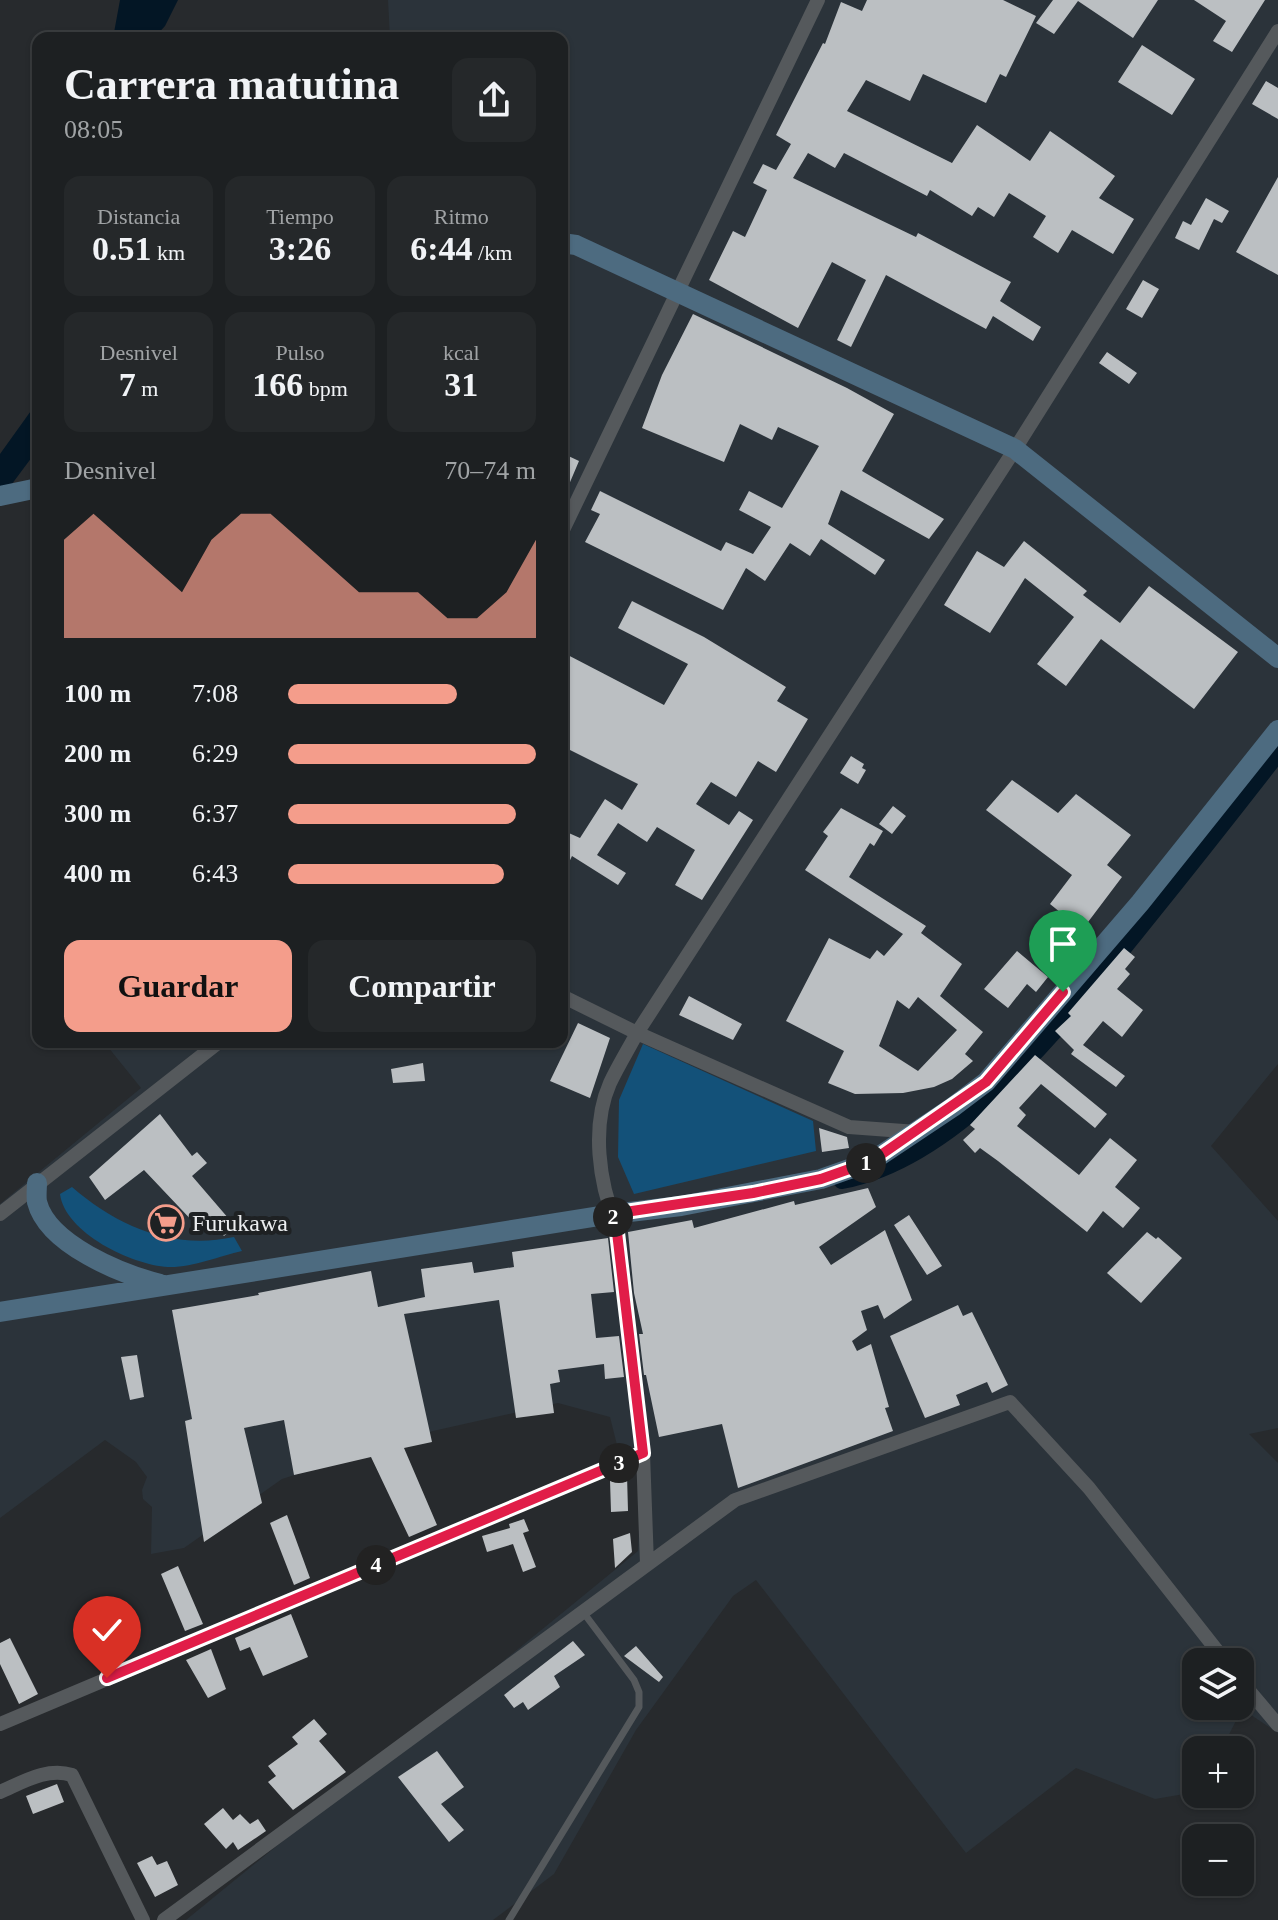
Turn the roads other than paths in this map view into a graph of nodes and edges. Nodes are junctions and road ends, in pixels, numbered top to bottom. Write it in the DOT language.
graph roads {
  1 [pos="818,0"];
  2 [pos="1278,31"];
  3 [pos="568,244"];
  4 [pos="677,291"];
  5 [pos="1015,449"];
  6 [pos="32,489"];
  7 [pos="0,496"];
  8 [pos="568,519"];
  9 [pos="1278,658"];
  10 [pos="1278,730"];
  11 [pos="568,999"];
  12 [pos="637,1033"];
  13 [pos="211,1048"];
  14 [pos="917,1132"];
  15 [pos="37,1183"];
  16 [pos="0,1214"];
  17 [pos="612,1214"];
  18 [pos="169,1286"];
  19 [pos="0,1312"];
  20 [pos="643,1453"];
  21 [pos="647,1564"];
  22 [pos="583,1612"];
  23 [pos="1215,1648"];
  24 [pos="1254,1697"];
  25 [pos="0,1724"];
  26 [pos="1278,1725"];
  27 [pos="0,1792"];
  28 [pos="143,1920"];
  29 [pos="164,1920"];
  30 [pos="509,1920"];
  1 -- 4 [label="street"];
  2 -- 5 [label="street"];
  3 -- 4 [label="street"];
  4 -- 5 [label="street"];
  4 -- 8 [label="street"];
  5 -- 9 [label="street"];
  5 -- 12 [label="street"];
  6 -- 7 [label="street"];
  10 -- 14 [label="street"];
  11 -- 12 [label="street"];
  12 -- 14 [label="street"];
  12 -- 17 [label="street"];
  13 -- 15 [label="street"];
  14 -- 17 [label="street"];
  15 -- 16 [label="street"];
  15 -- 18 [label="street"];
  17 -- 18 [label="street"];
  17 -- 20 [label="street"];
  18 -- 19 [label="street"];
  20 -- 21 [label="street"];
  20 -- 25 [label="street"];
  21 -- 22 [label="street"];
  21 -- 23 [label="street"];
  22 -- 29 [label="street"];
  22 -- 30 [label="lane"];
  24 -- 26 [label="street"];
  27 -- 28 [label="street"];
}
